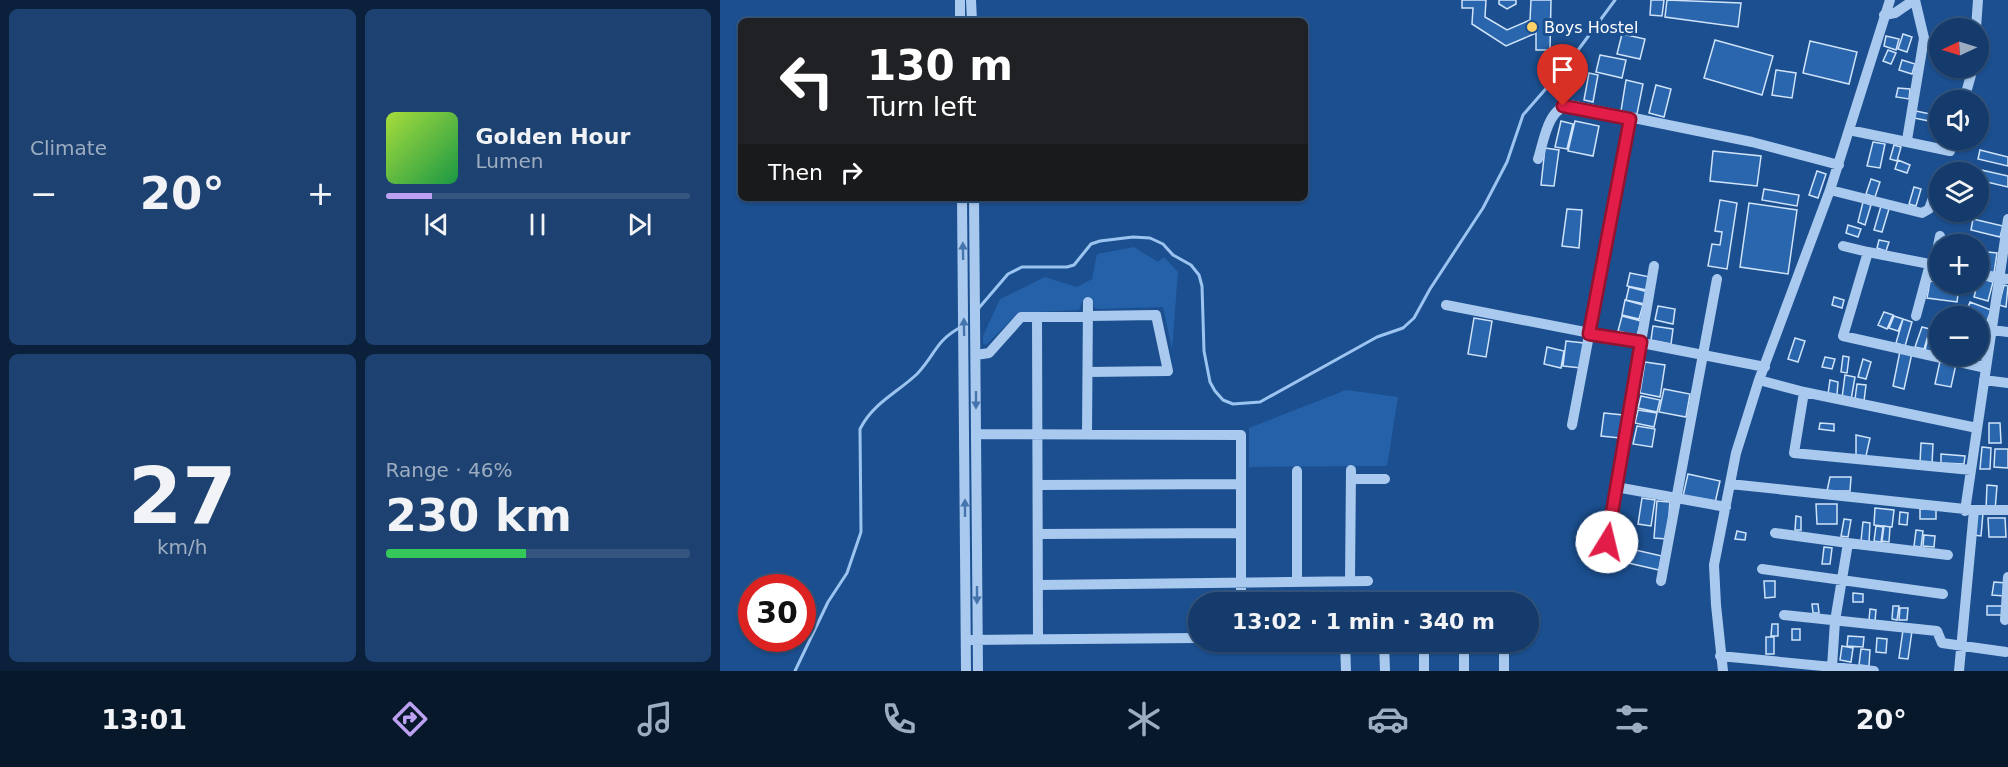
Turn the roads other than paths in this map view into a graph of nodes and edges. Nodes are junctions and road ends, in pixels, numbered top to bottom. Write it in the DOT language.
graph roads {
  1 [pos="960,0"];
  2 [pos="971,0"];
  3 [pos="1890,0"];
  4 [pos="1915,0"];
  5 [pos="1978,0"];
  6 [pos="1884,15"];
  7 [pos="960,18"];
  8 [pos="972,18"];
  9 [pos="1977,18"];
  10 [pos="1630,119"];
  11 [pos="1849,130"];
  12 [pos="1908,140"];
  13 [pos="1929,146"];
  14 [pos="1538,159"];
  15 [pos="1839,165"];
  16 [pos="1830,190"];
  17 [pos="962,201"];
  18 [pos="974,201"];
  19 [pos="1929,209"];
  20 [pos="2008,219"];
  21 [pos="1843,246"];
  22 [pos="1868,252"];
  23 [pos="1929,264"];
  24 [pos="1654,266"];
  25 [pos="1989,275"];
  26 [pos="2004,278"];
  27 [pos="1717,279"];
  28 [pos="1929,279"];
  29 [pos="1088,302"];
  30 [pos="1446,306"];
  31 [pos="1088,316"];
  32 [pos="1916,316"];
  33 [pos="1037,317"];
  34 [pos="1992,330"];
  35 [pos="2008,332"];
  36 [pos="1589,334"];
  37 [pos="1641,342"];
  38 [pos="976,355"];
  39 [pos="1702,355"];
  40 [pos="1765,367"];
  41 [pos="1986,368"];
  42 [pos="1088,372"];
  43 [pos="1760,380"];
  44 [pos="1984,380"];
  45 [pos="2008,383"];
  46 [pos="1804,392"];
  47 [pos="1572,425"];
  48 [pos="1977,428"];
  49 [pos="976,434"];
  50 [pos="1038,434"];
  51 [pos="1087,434"];
  52 [pos="1971,470"];
  53 [pos="1297,471"];
  54 [pos="1385,479"];
  55 [pos="1241,484"];
  56 [pos="1730,484"];
  57 [pos="1038,485"];
  58 [pos="1616,487"];
  59 [pos="1676,497"];
  60 [pos="1726,507"];
  61 [pos="2008,510"];
  62 [pos="1970,511"];
  63 [pos="1241,533"];
  64 [pos="1775,533"];
  65 [pos="1038,534"];
  66 [pos="1848,543"];
  67 [pos="1948,555"];
  68 [pos="1604,560"];
  69 [pos="1762,569"];
  70 [pos="2008,577"];
  71 [pos="1368,580"];
  72 [pos="1843,580"];
  73 [pos="1350,581"];
  74 [pos="1661,581"];
  75 [pos="1241,582"];
  76 [pos="1297,582"];
  77 [pos="1038,585"];
  78 [pos="1241,592"];
  79 [pos="1943,594"];
  80 [pos="1784,615"];
  81 [pos="2005,620"];
  82 [pos="1835,621"];
  83 [pos="1188,638"];
  84 [pos="1038,639"];
  85 [pos="972,640"];
  86 [pos="1962,646"];
  87 [pos="1345,652"];
  88 [pos="1384,652"];
  89 [pos="1424,652"];
  90 [pos="1464,652"];
  91 [pos="1504,652"];
  92 [pos="2006,652"];
  93 [pos="1720,656"];
  94 [pos="1801,667"];
  95 [pos="1832,667"];
  96 [pos="966,671"];
  97 [pos="978,671"];
  98 [pos="1346,671"];
  99 [pos="1385,671"];
  100 [pos="1424,671"];
  101 [pos="1464,671"];
  102 [pos="1504,671"];
  103 [pos="1723,671"];
  104 [pos="1874,671"];
  105 [pos="1959,671"];
  1 -- 7 [label="street"];
  2 -- 8 [label="street"];
  3 -- 6 [label="street"];
  4 -- 6 [label="street"];
  4 -- 12 [label="street"];
  5 -- 9 [label="street"];
  6 -- 11 [label="street"];
  10 -- 14 [label="street"];
  10 -- 15 [label="street"];
  10 -- 36 [label="street"];
  11 -- 12 [label="street"];
  11 -- 15 [label="street"];
  12 -- 13 [label="street"];
  15 -- 16 [label="street"];
  16 -- 19 [label="street"];
  16 -- 40 [label="street"];
  85 -- 17 [label="street, one-way"];
  18 -- 38 [label="street"];
  20 -- 26 [label="street"];
  21 -- 22 [label="street"];
  22 -- 23 [label="street"];
  22 -- 41 [label="street"];
  24 -- 37 [label="street"];
  25 -- 26 [label="street"];
  26 -- 34 [label="street"];
  27 -- 39 [label="street"];
  28 -- 32 [label="street"];
  29 -- 31 [label="street"];
  30 -- 36 [label="street"];
  31 -- 33 [label="street"];
  31 -- 42 [label="street"];
  31 -- 42 [label="street"];
  33 -- 38 [label="street"];
  33 -- 50 [label="street"];
  34 -- 35 [label="street"];
  34 -- 41 [label="street"];
  36 -- 37 [label="street"];
  36 -- 47 [label="street"];
  37 -- 39 [label="street"];
  37 -- 58 [label="street"];
  38 -- 49 [label="street, one-way"];
  39 -- 40 [label="street"];
  39 -- 59 [label="street"];
  40 -- 43 [label="street"];
  41 -- 44 [label="street"];
  42 -- 51 [label="street"];
  43 -- 46 [label="street"];
  43 -- 56 [label="street"];
  44 -- 45 [label="street"];
  44 -- 48 [label="street"];
  46 -- 48 [label="street"];
  46 -- 52 [label="street"];
  48 -- 52 [label="street"];
  49 -- 50 [label="street"];
  49 -- 85 [label="street, one-way"];
  50 -- 51 [label="street"];
  50 -- 57 [label="street"];
  51 -- 55 [label="street"];
  52 -- 62 [label="street"];
  53 -- 76 [label="street"];
  54 -- 73 [label="street"];
  55 -- 57 [label="street"];
  55 -- 63 [label="street"];
  56 -- 60 [label="street"];
  56 -- 62 [label="street"];
  57 -- 65 [label="street"];
  58 -- 59 [label="street"];
  58 -- 68 [label="street"];
  59 -- 60 [label="street"];
  59 -- 74 [label="street"];
  60 -- 93 [label="street"];
  61 -- 62 [label="street"];
  62 -- 86 [label="street"];
  63 -- 65 [label="street"];
  63 -- 75 [label="street"];
  64 -- 66 [label="street"];
  65 -- 77 [label="street"];
  66 -- 67 [label="street"];
  66 -- 72 [label="street"];
  69 -- 72 [label="street"];
  70 -- 81 [label="street"];
  71 -- 73 [label="street"];
  72 -- 79 [label="street"];
  72 -- 82 [label="street"];
  73 -- 76 [label="street"];
  75 -- 76 [label="street"];
  75 -- 77 [label="street"];
  75 -- 78 [label="street"];
  77 -- 84 [label="street"];
  80 -- 82 [label="street"];
  82 -- 86 [label="street"];
  82 -- 95 [label="street"];
  83 -- 84 [label="street"];
  84 -- 85 [label="street"];
  85 -- 96 [label="street"];
  85 -- 97 [label="street"];
  86 -- 92 [label="street"];
  86 -- 105 [label="street"];
  87 -- 98 [label="street"];
  88 -- 99 [label="street"];
  89 -- 100 [label="street"];
  90 -- 101 [label="street"];
  91 -- 102 [label="street"];
  93 -- 94 [label="street"];
  93 -- 103 [label="street"];
  94 -- 95 [label="street"];
  95 -- 104 [label="street"];
}
